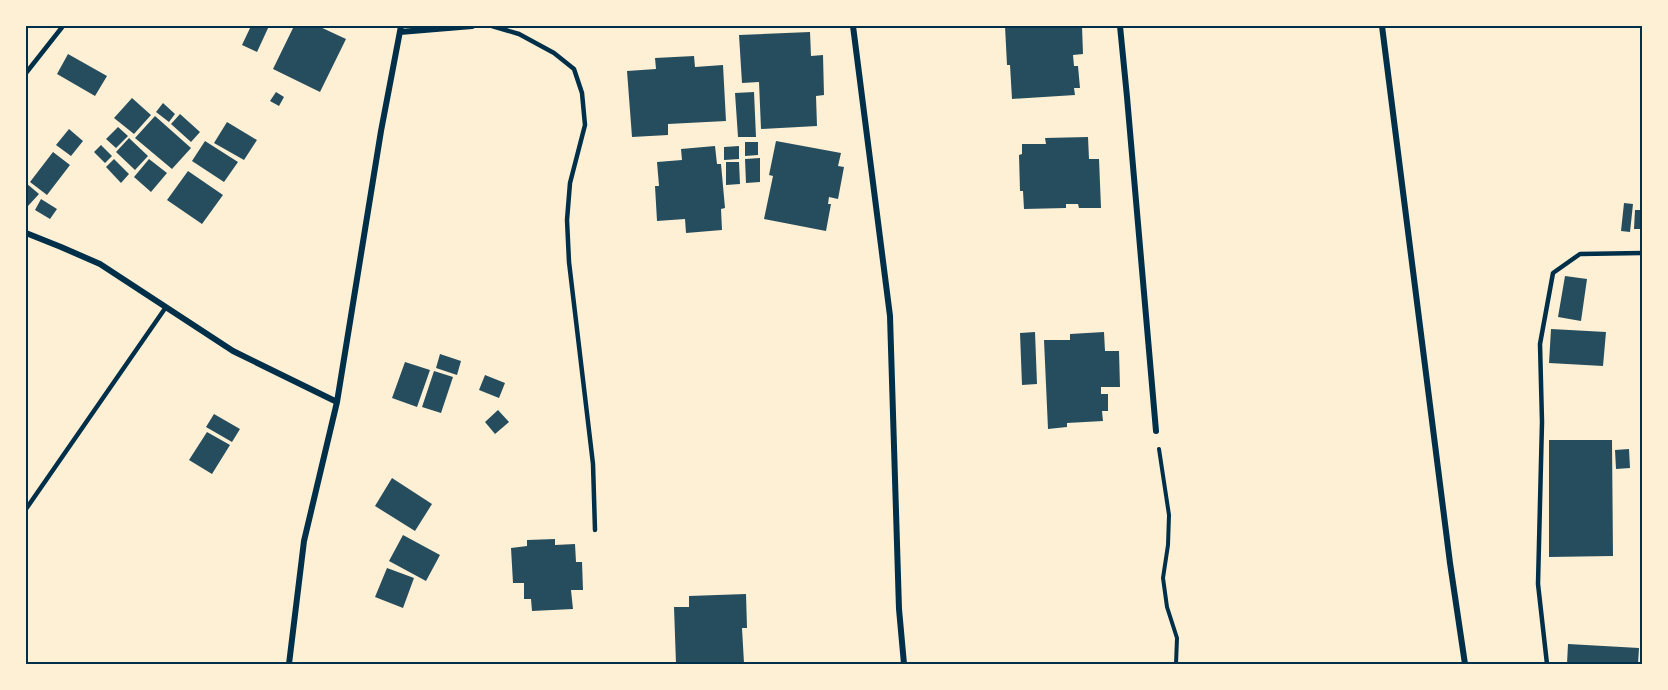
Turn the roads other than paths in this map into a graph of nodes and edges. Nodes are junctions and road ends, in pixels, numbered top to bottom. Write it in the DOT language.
graph roads {
  1 [pos="63,26"];
  2 [pos="472,26"];
  3 [pos="492,26"];
  4 [pos="853,26"];
  5 [pos="1120,26"];
  6 [pos="1382,26"];
  7 [pos="400,29"];
  8 [pos="26,73"];
  9 [pos="26,233"];
  10 [pos="1642,254"];
  11 [pos="166,308"];
  12 [pos="337,402"];
  13 [pos="1156,431"];
  14 [pos="26,509"];
  15 [pos="595,530"];
  16 [pos="289,664"];
  17 [pos="904,664"];
  18 [pos="1465,664"];
  19 [pos="1547,664"];
  1 -- 8 [label="lane"];
  2 -- 7 [label="street"];
  3 -- 15 [label="lane"];
  4 -- 17 [label="street"];
  5 -- 13 [label="street"];
  6 -- 18 [label="street"];
  7 -- 12 [label="street"];
  9 -- 11 [label="street"];
  10 -- 19 [label="lane"];
  11 -- 12 [label="street"];
  11 -- 14 [label="lane"];
  12 -- 16 [label="street"];
}
